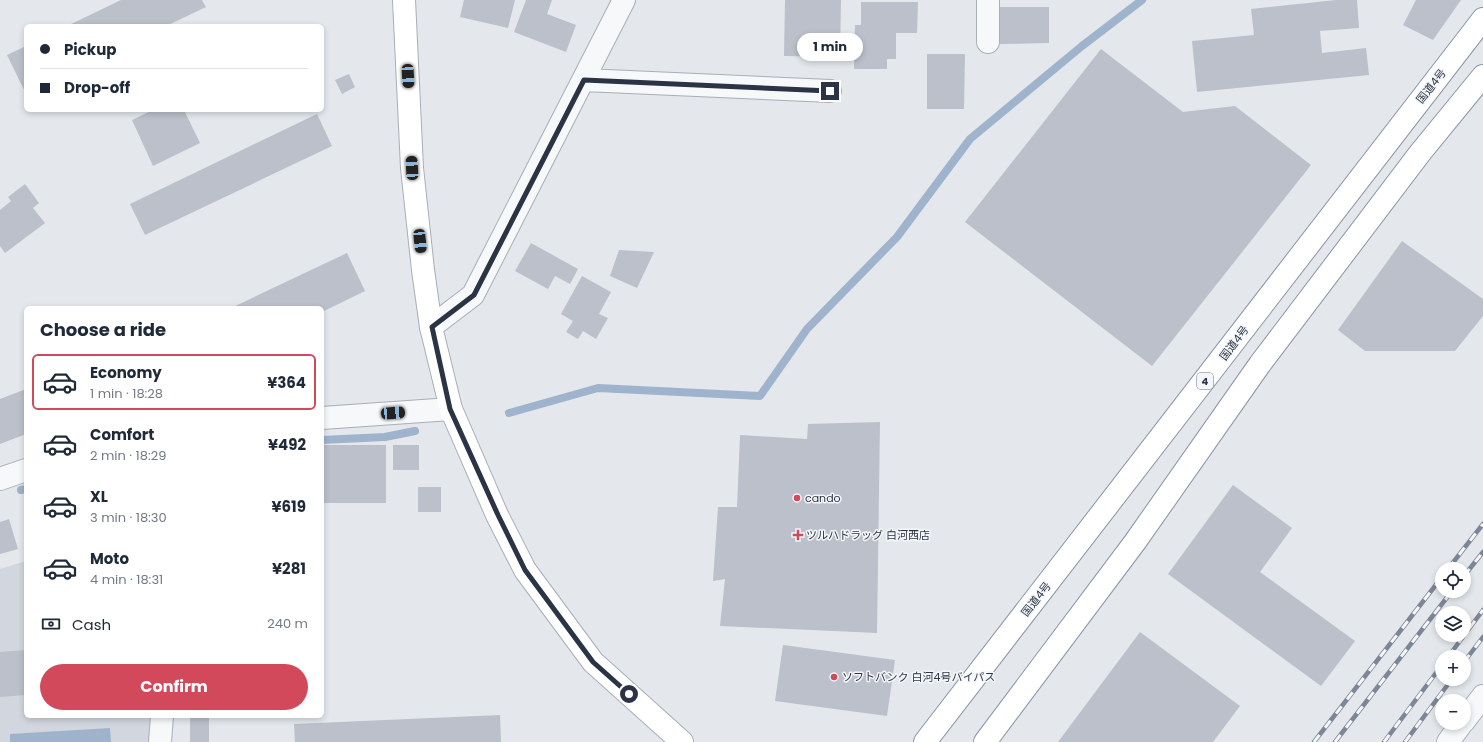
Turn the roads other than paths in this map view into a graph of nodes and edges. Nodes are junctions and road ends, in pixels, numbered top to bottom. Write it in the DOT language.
graph roads {
  1 [pos="404,0"];
  2 [pos="624,0"];
  3 [pos="988,0"];
  4 [pos="1483,19"];
  5 [pos="988,42"];
  6 [pos="1483,76"];
  7 [pos="584,80"];
  8 [pos="830,91"];
  9 [pos="432,327"];
  10 [pos="450,409"];
  11 [pos="324,418"];
  12 [pos="24,471"];
  13 [pos="0,479"];
  14 [pos="1483,696"];
  15 [pos="1471,712"];
  16 [pos="162,718"];
  17 [pos="1457,730"];
  18 [pos="160,742"];
  19 [pos="682,742"];
  20 [pos="925,742"];
  21 [pos="985,742"];
  22 [pos="1448,742"];
  1 -- 9 [label="main road"];
  2 -- 7 [label="street"];
  3 -- 5 [label="street"];
  4 -- 20 [label="main road, 国道4号 / 4"];
  6 -- 21 [label="main road"];
  7 -- 8 [label="street"];
  7 -- 9 [label="street"];
  9 -- 10 [label="main road"];
  10 -- 11 [label="street"];
  10 -- 19 [label="main road"];
  12 -- 13 [label="street"];
  14 -- 15 [label="street"];
  16 -- 18 [label="street"];
  17 -- 22 [label="street"];
}
